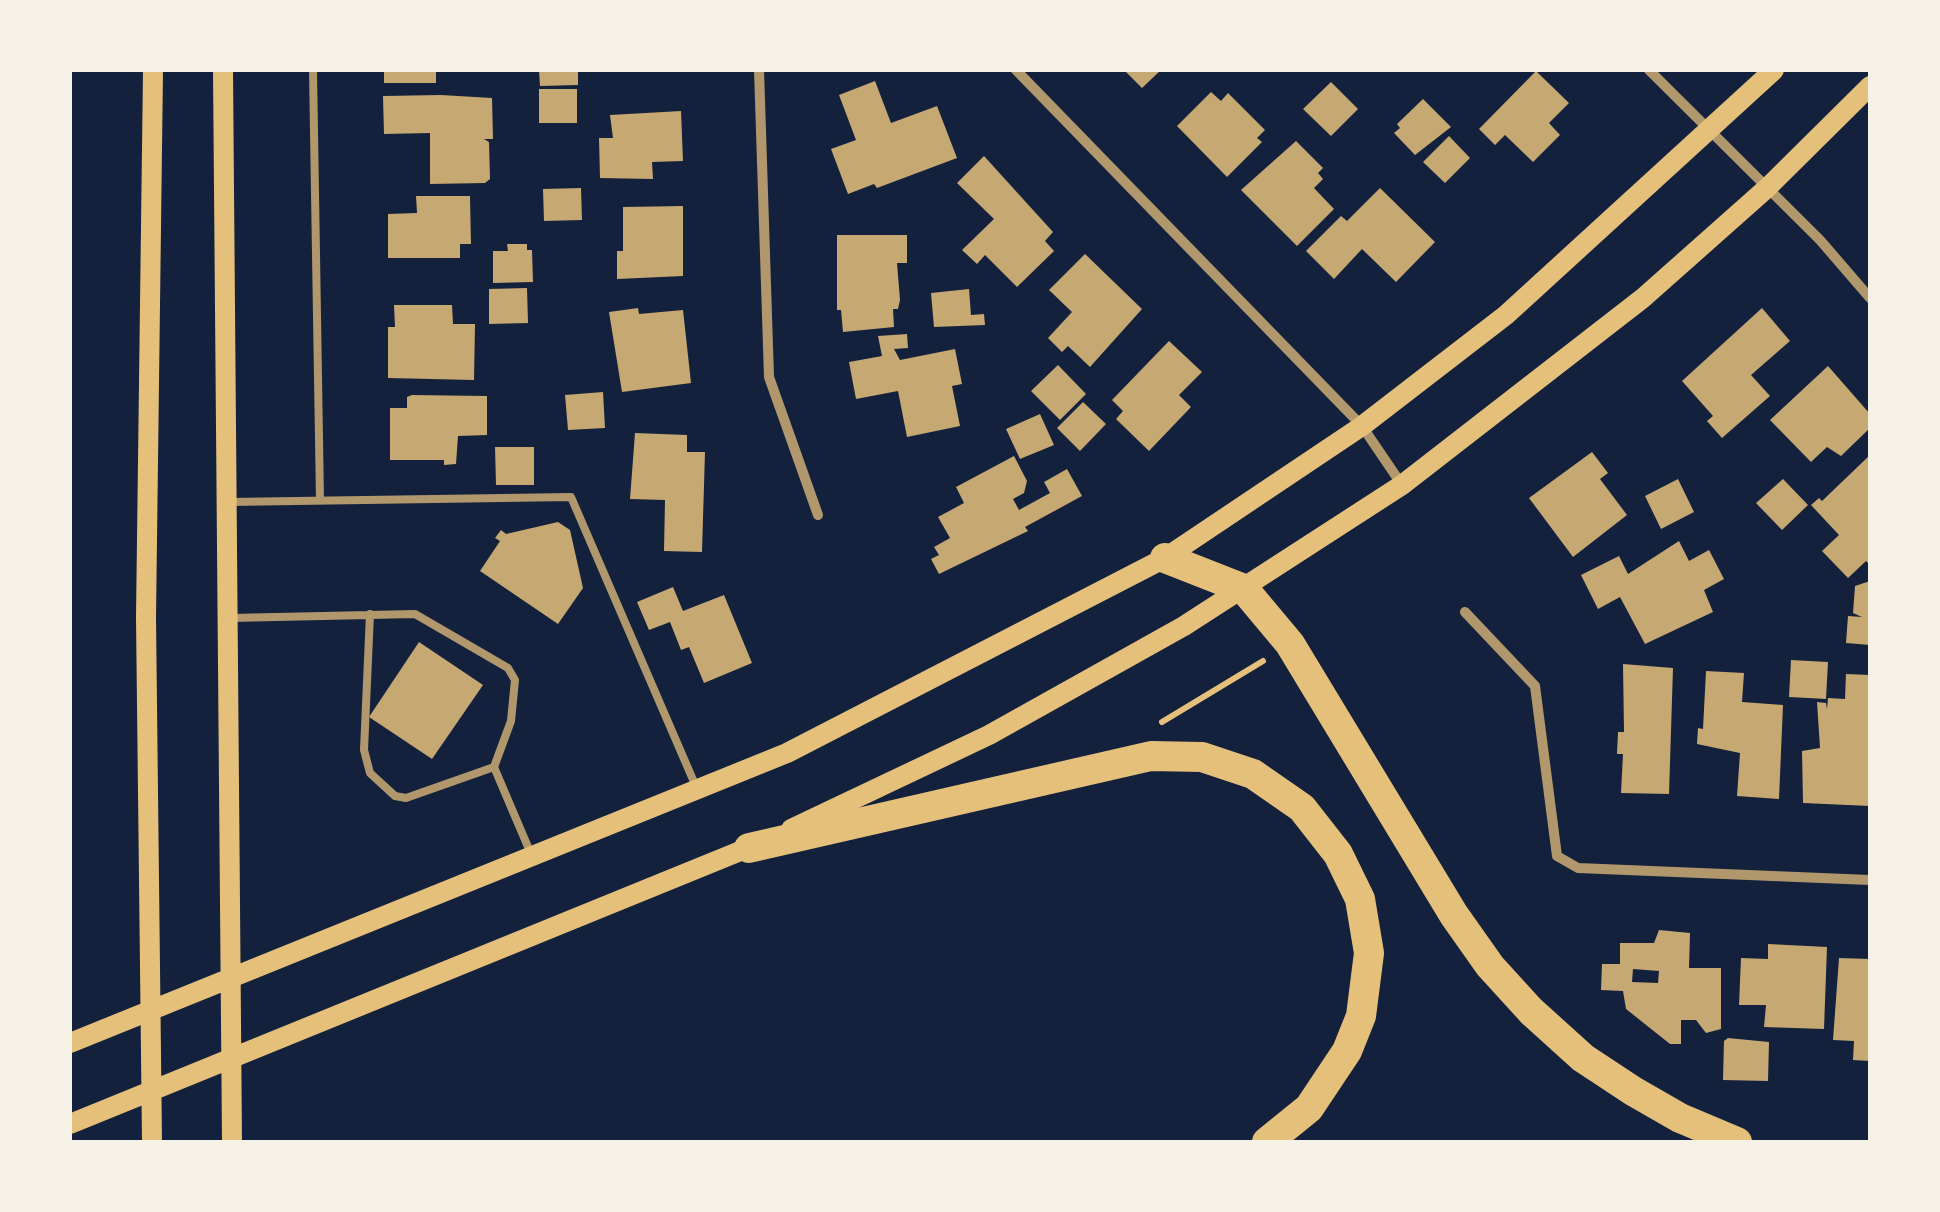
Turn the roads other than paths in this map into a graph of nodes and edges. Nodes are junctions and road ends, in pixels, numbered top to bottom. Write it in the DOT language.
graph roads {
  1 [pos="153,70"];
  2 [pos="223,70"];
  3 [pos="313,70"];
  4 [pos="760,70"];
  5 [pos="1016,70"];
  6 [pos="1648,70"];
  7 [pos="1774,70"];
  8 [pos="1870,86"];
  9 [pos="1710,132"];
  10 [pos="1767,188"];
  11 [pos="1870,298"];
  12 [pos="1362,426"];
  13 [pos="1402,484"];
  14 [pos="320,500"];
  15 [pos="228,502"];
  16 [pos="818,514"];
  17 [pos="1165,558"];
  18 [pos="1244,589"];
  19 [pos="1466,612"];
  20 [pos="370,614"];
  21 [pos="228,618"];
  22 [pos="494,767"];
  23 [pos="696,789"];
  24 [pos="748,848"];
  25 [pos="533,858"];
  26 [pos="1870,880"];
  27 [pos="231,978"];
  28 [pos="153,1009"];
  29 [pos="70,1043"];
  30 [pos="232,1054"];
  31 [pos="150,1091"];
  32 [pos="70,1124"];
  33 [pos="152,1142"];
  34 [pos="232,1142"];
  35 [pos="1267,1142"];
  36 [pos="1738,1142"];
  1 -- 28 [label="main road"];
  2 -- 15 [label="main road"];
  3 -- 14 [label="lane"];
  4 -- 16 [label="street"];
  5 -- 12 [label="street"];
  6 -- 9 [label="street"];
  7 -- 9 [label="main road"];
  8 -- 10 [label="main road"];
  9 -- 10 [label="street"];
  9 -- 12 [label="main road"];
  10 -- 11 [label="street"];
  10 -- 13 [label="main road"];
  12 -- 13 [label="street"];
  12 -- 17 [label="main road"];
  13 -- 18 [label="main road"];
  14 -- 15 [label="lane"];
  14 -- 23 [label="lane"];
  15 -- 21 [label="main road"];
  17 -- 18 [label="highway"];
  17 -- 23 [label="main road"];
  18 -- 24 [label="main road"];
  18 -- 36 [label="highway"];
  19 -- 26 [label="street"];
  20 -- 21 [label="lane"];
  20 -- 22 [label="lane"];
  20 -- 22 [label="lane"];
  21 -- 27 [label="main road"];
  22 -- 25 [label="lane"];
  23 -- 25 [label="main road"];
  24 -- 30 [label="main road"];
  24 -- 35 [label="highway"];
  25 -- 27 [label="main road"];
  27 -- 28 [label="main road"];
  27 -- 30 [label="main road"];
  28 -- 29 [label="main road"];
  28 -- 31 [label="main road"];
  30 -- 31 [label="main road"];
  30 -- 34 [label="main road"];
  31 -- 32 [label="main road"];
  31 -- 33 [label="main road"];
}
